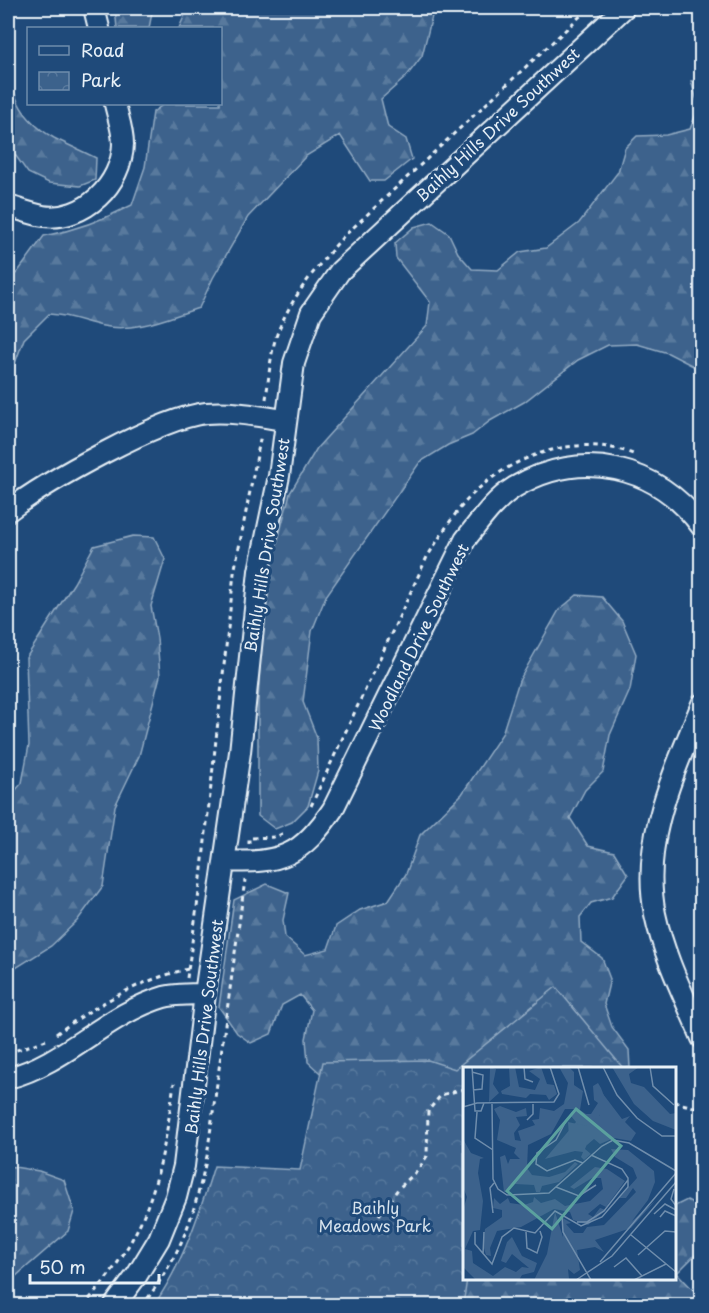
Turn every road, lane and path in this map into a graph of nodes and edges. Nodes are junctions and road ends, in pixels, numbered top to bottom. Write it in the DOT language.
graph roads {
  1 [pos="94,8"];
  2 [pos="624,8"];
  3 [pos="99,27"];
  4 [pos="115,105"];
  5 [pos="8,206"];
  6 [pos="264,417"];
  7 [pos="284,420"];
  8 [pos="8,511"];
  9 [pos="702,527"];
  10 [pos="702,704"];
  11 [pos="226,861"];
  12 [pos="188,969"];
  13 [pos="205,994"];
  14 [pos="702,1038"];
  15 [pos="8,1078"];
  16 [pos="174,1080"];
  17 [pos="463,1090"];
  18 [pos="676,1102"];
  19 [pos="702,1109"];
  20 [pos="379,1215"];
  21 [pos="83,1305"];
  22 [pos="114,1305"];
  1 -- 3 [label="street"];
  2 -- 7 [label="street, Baihly Hills Drive Southwest"];
  4 -- 5 [label="street"];
  6 -- 7 [label="street"];
  6 -- 8 [label="street"];
  6 -- 12 [label="path"];
  7 -- 11 [label="street, Baihly Hills Drive Southwest"];
  9 -- 11 [label="street, Woodland Drive Southwest"];
  10 -- 14 [label="street"];
  11 -- 13 [label="street, Baihly Hills Drive Southwest"];
  13 -- 15 [label="street"];
  13 -- 22 [label="street, Baihly Hills Drive Southwest"];
  16 -- 21 [label="path"];
  17 -- 20 [label="path"];
  18 -- 19 [label="path"];
}
